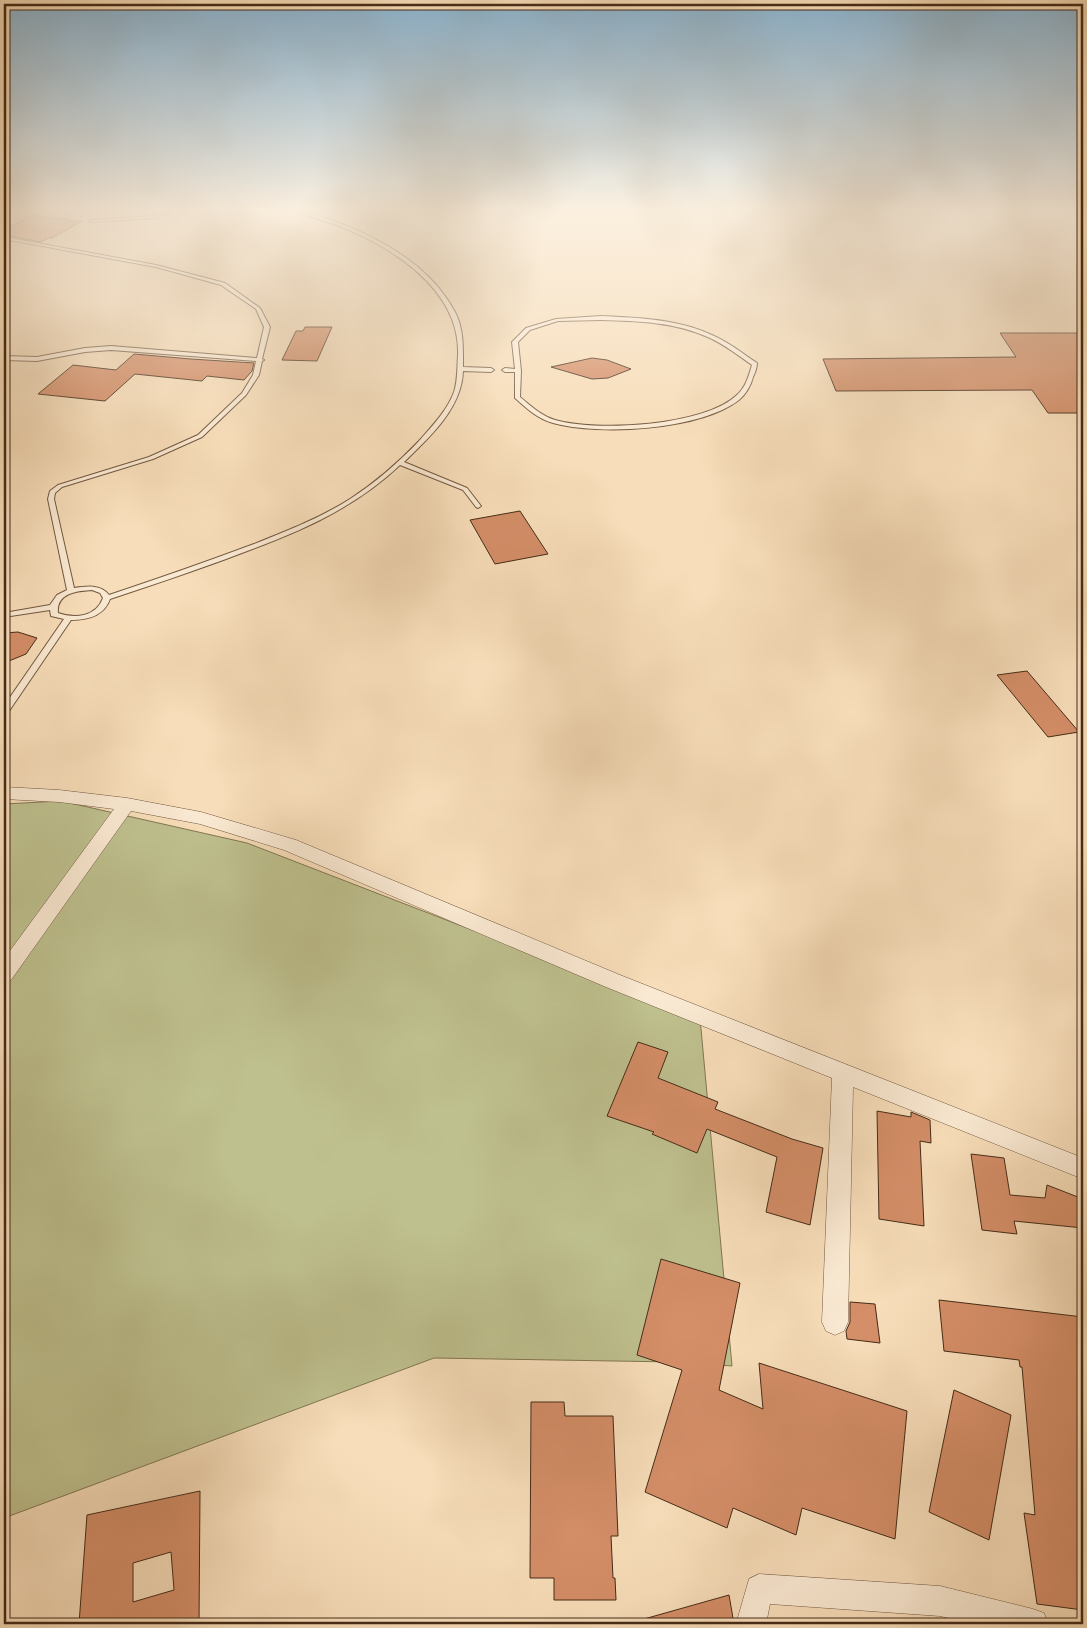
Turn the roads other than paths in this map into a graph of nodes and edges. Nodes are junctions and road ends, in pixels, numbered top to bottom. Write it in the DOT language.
graph roads {
  1 [pos="223,284"];
  2 [pos="434,284"];
  3 [pos="4,358"];
  4 [pos="261,360"];
  5 [pos="460,370"];
  6 [pos="491,370"];
  7 [pos="505,370"];
  8 [pos="518,371"];
  9 [pos="400,463"];
  10 [pos="478,506"];
  11 [pos="71,590"];
  12 [pos="107,598"];
  13 [pos="53,607"];
  14 [pos="4,614"];
  15 [pos="69,618"];
  16 [pos="4,712"];
  17 [pos="5,791"];
  18 [pos="127,804"];
  19 [pos="4,974"];
  20 [pos="844,1073"];
  21 [pos="1083,1169"];
  22 [pos="834,1322"];
  23 [pos="751,1624"];
  24 [pos="1032,1624"];
  1 -- 4 [label="lane"];
  2 -- 5 [label="lane"];
  3 -- 4 [label="lane"];
  4 -- 11 [label="lane"];
  5 -- 6 [label="lane"];
  5 -- 9 [label="lane"];
  7 -- 8 [label="lane"];
  8 -- 8 [label="lane"];
  9 -- 10 [label="lane"];
  9 -- 12 [label="lane"];
  11 -- 12 [label="lane"];
  11 -- 13 [label="lane"];
  12 -- 15 [label="lane"];
  13 -- 14 [label="lane"];
  13 -- 15 [label="lane"];
  15 -- 16 [label="lane"];
  17 -- 18 [label="street"];
  18 -- 19 [label="street"];
  18 -- 20 [label="street"];
  20 -- 21 [label="street"];
  20 -- 22 [label="street"];
  23 -- 24 [label="street"];
}
